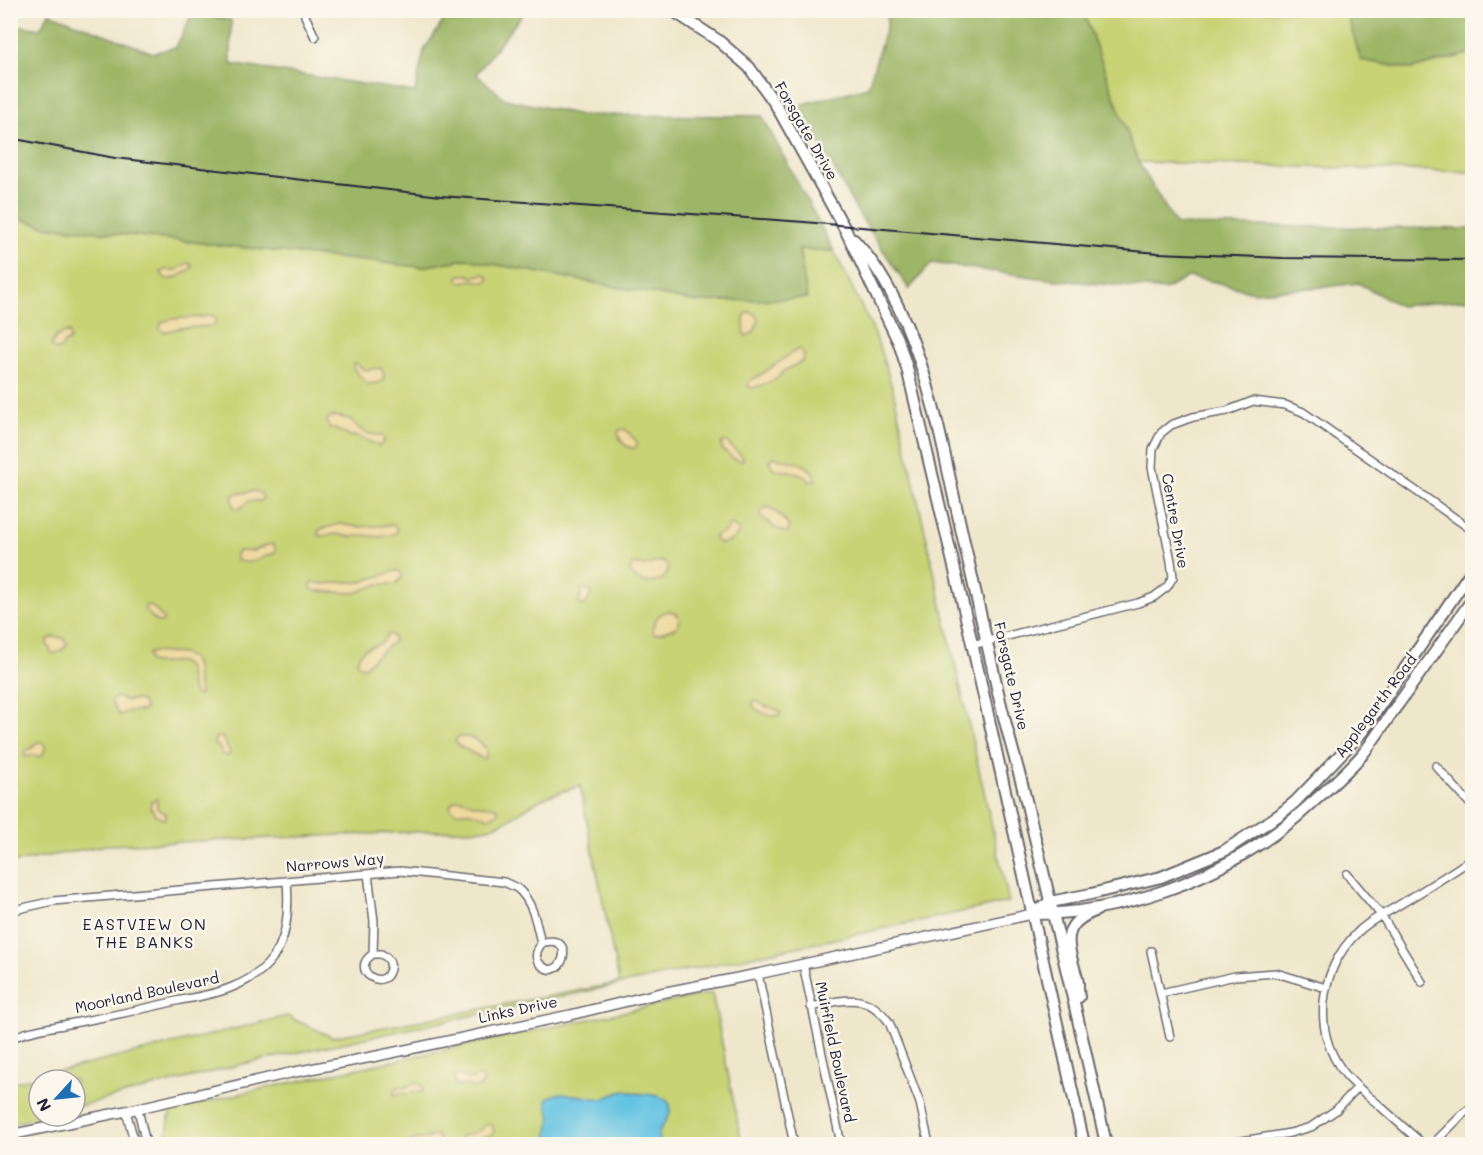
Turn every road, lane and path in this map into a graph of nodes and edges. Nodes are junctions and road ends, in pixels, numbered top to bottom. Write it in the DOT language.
graph roads {
  1 [pos="306,10"];
  2 [pos="672,10"];
  3 [pos="315,37"];
  4 [pos="846,231"];
  5 [pos="1473,530"];
  6 [pos="1473,570"];
  7 [pos="1473,600"];
  8 [pos="987,640"];
  9 [pos="972,645"];
  10 [pos="1436,766"];
  11 [pos="1473,806"];
  12 [pos="1473,860"];
  13 [pos="368,874"];
  14 [pos="1347,874"];
  15 [pos="286,881"];
  16 [pos="1050,902"];
  17 [pos="1097,910"];
  18 [pos="10,911"];
  19 [pos="1032,914"];
  20 [pos="1053,914"];
  21 [pos="1382,916"];
  22 [pos="545,942"];
  23 [pos="1151,951"];
  24 [pos="373,954"];
  25 [pos="803,964"];
  26 [pos="758,974"];
  27 [pos="1422,982"];
  28 [pos="1326,988"];
  29 [pos="1161,993"];
  30 [pos="811,1007"];
  31 [pos="1078,1019"];
  32 [pos="1170,1037"];
  33 [pos="10,1039"];
  34 [pos="1358,1087"];
  35 [pos="1473,1107"];
  36 [pos="138,1109"];
  37 [pos="126,1112"];
  38 [pos="11,1133"];
  39 [pos="135,1144"];
  40 [pos="146,1144"];
  41 [pos="794,1144"];
  42 [pos="841,1144"];
  43 [pos="929,1144"];
  44 [pos="1084,1144"];
  45 [pos="1106,1144"];
  46 [pos="1224,1144"];
  47 [pos="1423,1144"];
  48 [pos="1433,1144"];
  1 -- 3 [label="street"];
  2 -- 4 [label="main road, Forsgate Drive"];
  4 -- 8 [label="main road, Forsgate Drive"];
  4 -- 9 [label="main road, Forsgate Drive"];
  5 -- 8 [label="street, Centre Drive"];
  6 -- 16 [label="main road, Applegarth Road"];
  7 -- 17 [label="main road, Applegarth Road"];
  8 -- 9 [label="street, Centre Drive"];
  8 -- 16 [label="main road, Forsgate Drive"];
  9 -- 19 [label="main road, Forsgate Drive"];
  10 -- 11 [label="street"];
  12 -- 21 [label="street"];
  13 -- 15 [label="street, Narrows Way"];
  13 -- 22 [label="street, Narrows Way"];
  13 -- 24 [label="street"];
  14 -- 21 [label="street"];
  15 -- 18 [label="street, Narrows Way"];
  15 -- 33 [label="street, Moorland Boulevard"];
  16 -- 19 [label="main road, Applegarth Road"];
  16 -- 20 [label="main road, Forsgate Drive"];
  17 -- 20 [label="main road, Applegarth Road"];
  17 -- 31 [label="main road"];
  19 -- 20 [label="main road, Applegarth Road"];
  19 -- 25 [label="street, Links Drive"];
  19 -- 44 [label="main road, Forsgate Drive"];
  20 -- 31 [label="main road, Forsgate Drive"];
  21 -- 27 [label="street"];
  21 -- 28 [label="street"];
  23 -- 29 [label="street"];
  25 -- 26 [label="street, Links Drive"];
  25 -- 30 [label="street, Muirfield Boulevard"];
  26 -- 36 [label="street, Links Drive"];
  26 -- 41 [label="street"];
  28 -- 29 [label="street"];
  28 -- 34 [label="street"];
  29 -- 32 [label="street"];
  30 -- 42 [label="street, Muirfield Boulevard"];
  30 -- 43 [label="street"];
  31 -- 45 [label="main road, Forsgate Drive"];
  34 -- 46 [label="street"];
  34 -- 47 [label="street"];
  35 -- 48 [label="street"];
  36 -- 37 [label="street, Links Drive"];
  36 -- 40 [label="street"];
  37 -- 38 [label="street, Links Drive"];
  37 -- 39 [label="street"];
}
